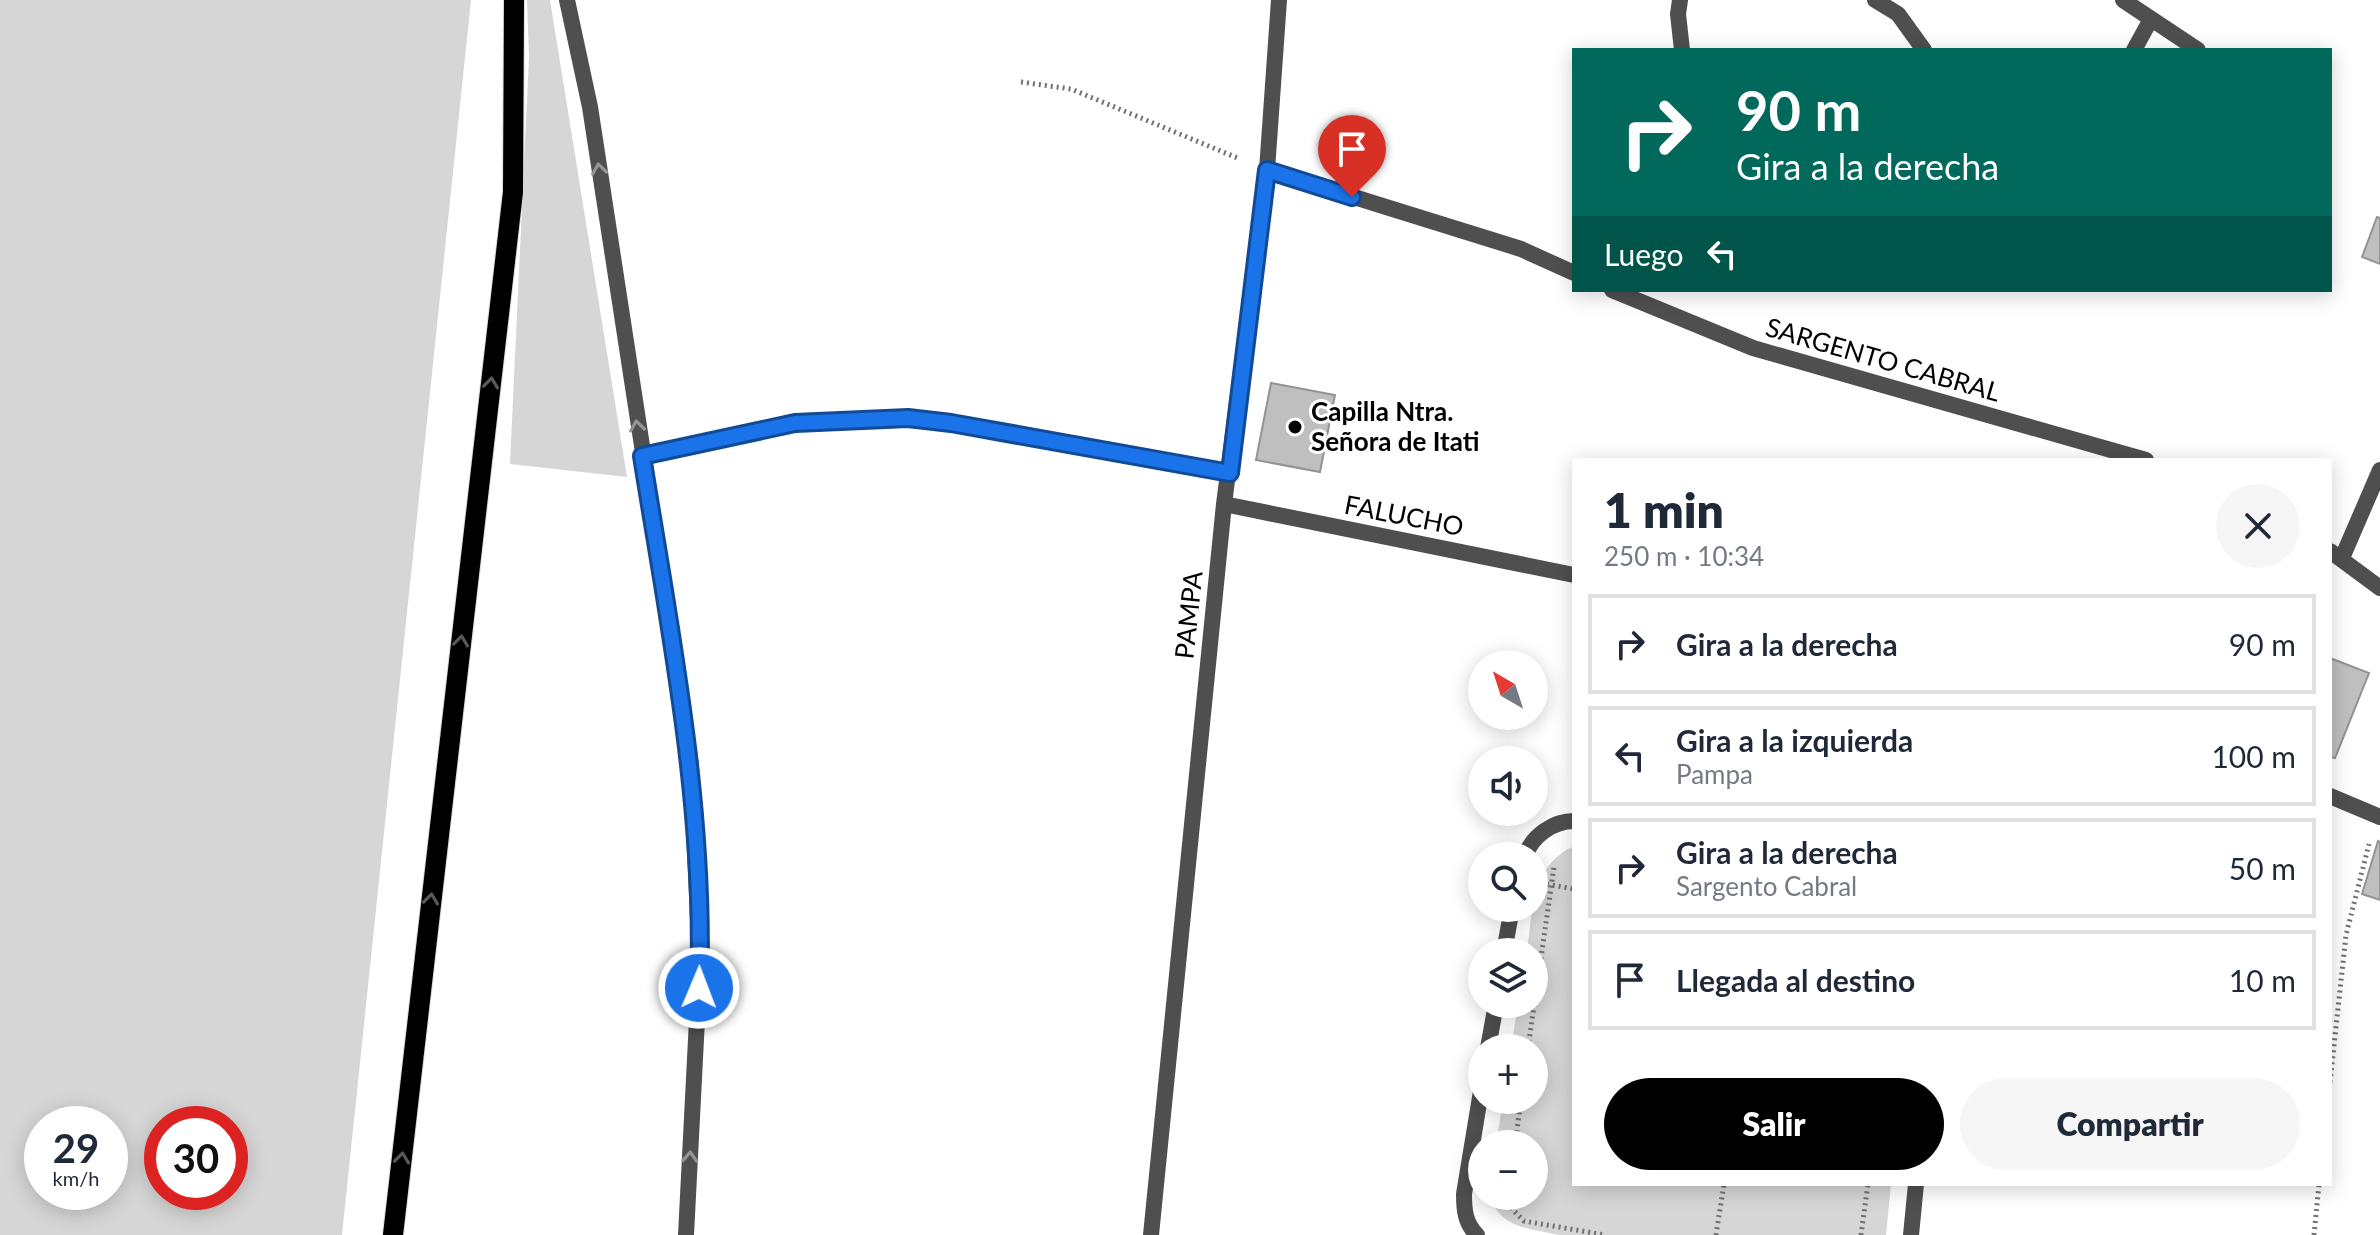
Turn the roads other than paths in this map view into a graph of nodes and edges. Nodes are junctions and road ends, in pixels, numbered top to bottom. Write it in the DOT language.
graph roads {
  1 [pos="514,0"];
  2 [pos="567,0"];
  3 [pos="1279,0"];
  4 [pos="1680,0"];
  5 [pos="1875,0"];
  6 [pos="2123,0"];
  7 [pos="2151,19"];
  8 [pos="1682,48"];
  9 [pos="1923,48"];
  10 [pos="2135,48"];
  11 [pos="2195,48"];
  12 [pos="1267,170"];
  13 [pos="1572,272"];
  14 [pos="1617,292"];
  15 [pos="642,456"];
  16 [pos="2139,458"];
  17 [pos="2380,470"];
  18 [pos="1230,473"];
  19 [pos="1224,504"];
  20 [pos="2336,554"];
  21 [pos="1572,575"];
  22 [pos="2380,588"];
  23 [pos="2332,797"];
  24 [pos="2378,816"];
  25 [pos="1572,821"];
  26 [pos="1533,842"];
  27 [pos="1477,1114"];
  28 [pos="1916,1186"];
  29 [pos="393,1235"];
  30 [pos="686,1235"];
  31 [pos="1151,1235"];
  32 [pos="1477,1235"];
  33 [pos="1911,1235"];
  29 -- 1 [label="main road, one-way"];
  15 -- 2 [label="street, one-way"];
  3 -- 12 [label="street, PAMPA"];
  4 -- 8 [label="street"];
  5 -- 9 [label="street"];
  6 -- 7 [label="street"];
  7 -- 10 [label="street"];
  7 -- 11 [label="street"];
  12 -- 13 [label="street"];
  12 -- 18 [label="street, PAMPA"];
  14 -- 16 [label="street, SARGENTO CABRAL"];
  15 -- 18 [label="street"];
  30 -- 15 [label="street, one-way"];
  17 -- 20 [label="street"];
  18 -- 19 [label="street, PAMPA"];
  19 -- 21 [label="street, FALUCHO"];
  19 -- 31 [label="street, PAMPA"];
  20 -- 22 [label="street"];
  23 -- 24 [label="street"];
  25 -- 26 [label="street"];
  27 -- 32 [label="street"];
  28 -- 33 [label="street"];
}
